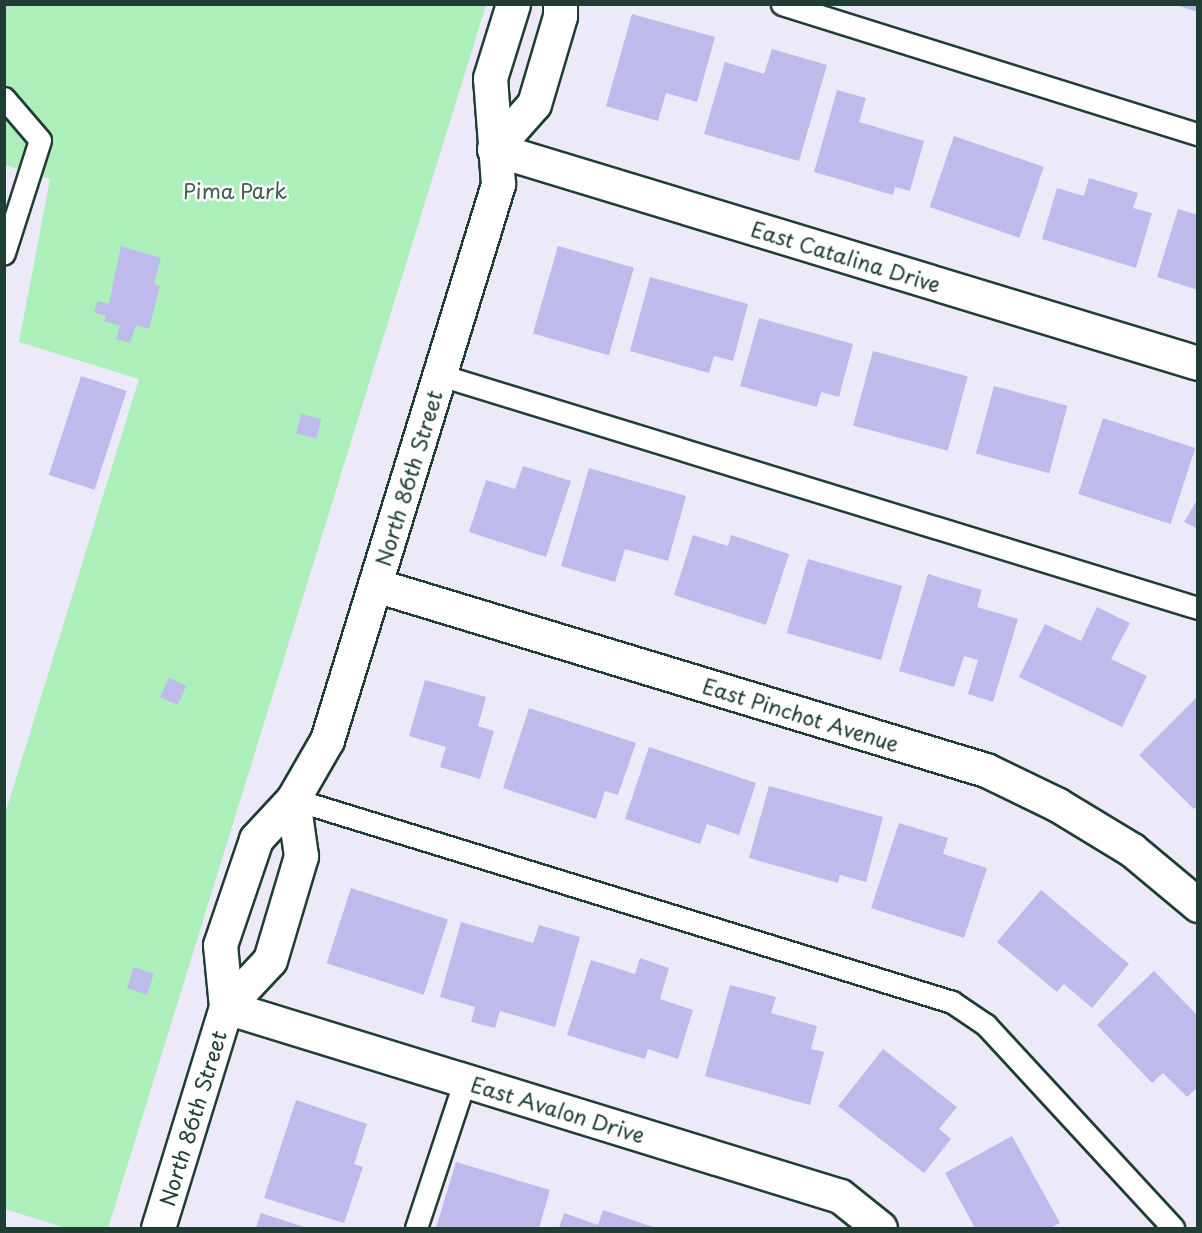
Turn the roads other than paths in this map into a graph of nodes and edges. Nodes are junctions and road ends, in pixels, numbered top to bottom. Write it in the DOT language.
graph roads {
  1 [pos="513,4"];
  2 [pos="560,4"];
  3 [pos="782,4"];
  4 [pos="4,98"];
  5 [pos="1197,134"];
  6 [pos="494,148"];
  7 [pos="4,253"];
  8 [pos="1197,363"];
  9 [pos="440,375"];
  10 [pos="375,585"];
  11 [pos="1197,608"];
  12 [pos="293,799"];
  13 [pos="1197,906"];
  14 [pos="226,1007"];
  15 [pos="465,1080"];
  16 [pos="158,1228"];
  17 [pos="416,1228"];
  18 [pos="880,1228"];
  19 [pos="1173,1228"];
  1 -- 6 [label="street, North 86th Street"];
  2 -- 6 [label="street"];
  3 -- 5 [label="lane"];
  4 -- 7 [label="lane"];
  6 -- 8 [label="street, East Catalina Drive"];
  6 -- 9 [label="street, North 86th Street"];
  9 -- 10 [label="street, North 86th Street"];
  9 -- 11 [label="lane"];
  10 -- 12 [label="street, North 86th Street"];
  10 -- 13 [label="street, East Pinchot Avenue"];
  12 -- 14 [label="street, North 86th Street"];
  12 -- 14 [label="street, North 86th Street"];
  12 -- 19 [label="lane"];
  14 -- 15 [label="street, East Avalon Drive"];
  14 -- 16 [label="street, North 86th Street"];
  15 -- 17 [label="lane"];
  15 -- 18 [label="street, East Avalon Drive"];
}
